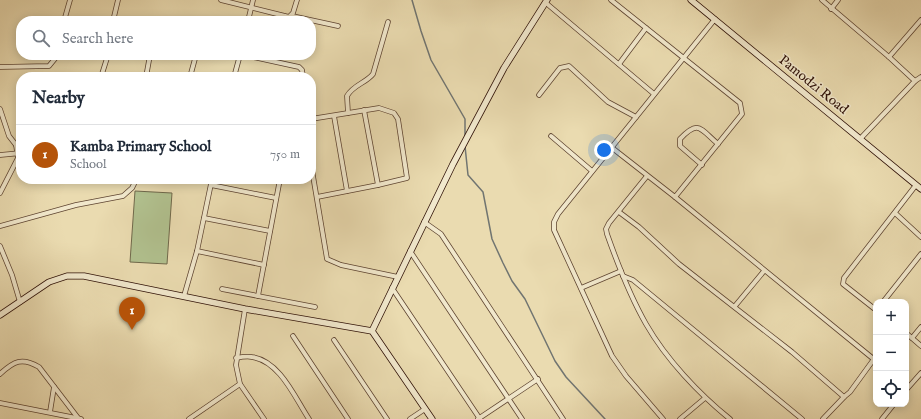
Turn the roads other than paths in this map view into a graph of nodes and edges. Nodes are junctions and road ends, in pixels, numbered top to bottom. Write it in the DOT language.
graph roads {
  1 [pos="70,0"];
  2 [pos="118,0"];
  3 [pos="221,0"];
  4 [pos="253,0"];
  5 [pos="297,0"];
  6 [pos="611,0"];
  7 [pos="691,0"];
  8 [pos="822,0"];
  9 [pos="838,0"];
  10 [pos="546,2"];
  11 [pos="251,8"];
  12 [pos="831,9"];
  13 [pos="65,16"];
  14 [pos="115,16"];
  15 [pos="249,16"];
  16 [pos="292,16"];
  17 [pos="715,19"];
  18 [pos="921,20"];
  19 [pos="316,21"];
  20 [pos="388,22"];
  21 [pos="338,26"];
  22 [pos="646,28"];
  23 [pos="889,57"];
  24 [pos="684,58"];
  25 [pos="54,60"];
  26 [pos="106,60"];
  27 [pos="149,60"];
  28 [pos="195,60"];
  29 [pos="239,60"];
  30 [pos="267,60"];
  31 [pos="619,64"];
  32 [pos="0,67"];
  33 [pos="103,72"];
  34 [pos="147,72"];
  35 [pos="191,72"];
  36 [pos="235,72"];
  37 [pos="302,72"];
  38 [pos="921,78"];
  39 [pos="915,81"];
  40 [pos="921,83"];
  41 [pos="654,94"];
  42 [pos="539,95"];
  43 [pos="0,109"];
  44 [pos="364,110"];
  45 [pos="348,113"];
  46 [pos="334,116"];
  47 [pos="636,117"];
  48 [pos="316,118"];
  49 [pos="551,136"];
  50 [pos="861,138"];
  51 [pos="718,144"];
  52 [pos="16,145"];
  53 [pos="611,147"];
  54 [pos="16,153"];
  55 [pos="0,155"];
  56 [pos="16,162"];
  57 [pos="702,165"];
  58 [pos="592,171"];
  59 [pos="647,176"];
  60 [pos="132,184"];
  61 [pos="279,184"];
  62 [pos="315,184"];
  63 [pos="211,185"];
  64 [pos="378,185"];
  65 [pos="916,185"];
  66 [pos="921,189"];
  67 [pos="347,191"];
  68 [pos="0,193"];
  69 [pos="317,197"];
  70 [pos="675,197"];
  71 [pos="276,198"];
  72 [pos="618,212"];
  73 [pos="895,213"];
  74 [pos="204,218"];
  75 [pos="424,222"];
  76 [pos="0,226"];
  77 [pos="270,231"];
  78 [pos="921,237"];
  79 [pos="0,246"];
  80 [pos="197,251"];
  81 [pos="410,251"];
  82 [pos="921,254"];
  83 [pos="264,265"];
  84 [pos="621,271"];
  85 [pos="764,271"];
  86 [pos="623,276"];
  87 [pos="398,277"];
  88 [pos="392,288"];
  89 [pos="581,288"];
  90 [pos="222,289"];
  91 [pos="184,296"];
  92 [pos="258,296"];
  93 [pos="885,299"];
  94 [pos="20,302"];
  95 [pos="735,306"];
  96 [pos="315,307"];
  97 [pos="873,308"];
  98 [pos="245,309"];
  99 [pos="0,315"];
  100 [pos="921,327"];
  101 [pos="372,331"];
  102 [pos="908,335"];
  103 [pos="292,336"];
  104 [pos="912,338"];
  105 [pos="334,340"];
  106 [pos="921,346"];
  107 [pos="236,358"];
  108 [pos="873,358"];
  109 [pos="873,363"];
  110 [pos="921,373"];
  111 [pos="0,374"];
  112 [pos="538,380"];
  113 [pos="240,384"];
  114 [pos="909,385"];
  115 [pos="54,387"];
  116 [pos="844,397"];
  117 [pos="508,398"];
  118 [pos="705,398"];
  119 [pos="0,403"];
  120 [pos="892,407"];
  121 [pos="425,409"];
  122 [pos="50,412"];
  123 [pos="62,417"];
  124 [pos="80,419"];
  125 [pos="189,419"];
  126 [pos="264,419"];
  127 [pos="309,419"];
  128 [pos="348,419"];
  129 [pos="387,419"];
  130 [pos="410,419"];
  131 [pos="432,419"];
  132 [pos="479,419"];
  133 [pos="522,419"];
  134 [pos="563,419"];
  135 [pos="663,419"];
  136 [pos="680,419"];
  137 [pos="730,419"];
  138 [pos="802,419"];
  139 [pos="823,419"];
  140 [pos="882,419"];
  1 -- 13 [label="street"];
  2 -- 14 [label="street"];
  3 -- 11 [label="street"];
  4 -- 11 [label="street"];
  5 -- 16 [label="street"];
  6 -- 22 [label="street"];
  7 -- 17 [label="street, Pamodzi Road"];
  8 -- 12 [label="street"];
  9 -- 12 [label="street"];
  10 -- 31 [label="street"];
  10 -- 75 [label="street"];
  11 -- 15 [label="street"];
  11 -- 16 [label="street"];
  12 -- 23 [label="street"];
  17 -- 24 [label="street"];
  17 -- 50 [label="street, Pamodzi Road"];
  18 -- 23 [label="street"];
  19 -- 21 [label="street"];
  20 -- 45 [label="street"];
  22 -- 24 [label="street"];
  22 -- 31 [label="street"];
  23 -- 39 [label="street"];
  24 -- 41 [label="street"];
  24 -- 51 [label="street"];
  25 -- 32 [label="street"];
  26 -- 33 [label="street"];
  27 -- 34 [label="street"];
  28 -- 35 [label="street"];
  29 -- 36 [label="street"];
  30 -- 37 [label="street"];
  31 -- 41 [label="street"];
  38 -- 39 [label="street"];
  38 -- 40 [label="street"];
  39 -- 50 [label="street"];
  41 -- 47 [label="street"];
  42 -- 47 [label="street"];
  43 -- 52 [label="street"];
  44 -- 45 [label="street"];
  44 -- 64 [label="street"];
  44 -- 64 [label="street"];
  45 -- 46 [label="street"];
  46 -- 48 [label="street"];
  46 -- 67 [label="street"];
  47 -- 53 [label="street"];
  49 -- 58 [label="street"];
  50 -- 65 [label="street, Pamodzi Road"];
  51 -- 57 [label="street"];
  51 -- 57 [label="street"];
  53 -- 58 [label="street"];
  53 -- 59 [label="street"];
  54 -- 55 [label="street"];
  56 -- 68 [label="street"];
  57 -- 70 [label="street"];
  58 -- 89 [label="street"];
  59 -- 70 [label="street"];
  59 -- 72 [label="street"];
  60 -- 76 [label="street"];
  61 -- 71 [label="street"];
  62 -- 69 [label="street"];
  63 -- 71 [label="street"];
  63 -- 74 [label="street"];
  64 -- 67 [label="street"];
  65 -- 66 [label="street, Pamodzi Road"];
  65 -- 73 [label="street"];
  67 -- 69 [label="street"];
  69 -- 87 [label="street"];
  70 -- 85 [label="street"];
  71 -- 77 [label="street"];
  72 -- 84 [label="street"];
  72 -- 95 [label="street"];
  73 -- 78 [label="street"];
  73 -- 97 [label="street"];
  74 -- 77 [label="street"];
  74 -- 80 [label="street"];
  75 -- 81 [label="street"];
  75 -- 112 [label="street"];
  77 -- 83 [label="street"];
  79 -- 94 [label="street"];
  80 -- 83 [label="street"];
  80 -- 91 [label="street"];
  81 -- 87 [label="street"];
  81 -- 117 [label="street"];
  82 -- 93 [label="street"];
  83 -- 92 [label="street"];
  84 -- 86 [label="street"];
  84 -- 89 [label="street"];
  85 -- 95 [label="street"];
  85 -- 108 [label="street"];
  86 -- 118 [label="street"];
  86 -- 138 [label="street"];
  87 -- 88 [label="street"];
  88 -- 101 [label="street"];
  88 -- 132 [label="street"];
  89 -- 135 [label="street"];
  90 -- 92 [label="street"];
  91 -- 94 [label="street"];
  91 -- 98 [label="street"];
  92 -- 96 [label="street"];
  94 -- 99 [label="street"];
  95 -- 116 [label="street"];
  98 -- 101 [label="street"];
  98 -- 107 [label="street"];
  100 -- 104 [label="street"];
  101 -- 121 [label="street"];
  102 -- 104 [label="street"];
  103 -- 128 [label="street"];
  104 -- 106 [label="street"];
  105 -- 129 [label="street"];
  107 -- 113 [label="street"];
  107 -- 127 [label="street"];
  109 -- 116 [label="street"];
  110 -- 114 [label="street"];
  111 -- 115 [label="street"];
  112 -- 117 [label="street"];
  112 -- 134 [label="street"];
  113 -- 125 [label="street"];
  113 -- 126 [label="street"];
  115 -- 122 [label="street"];
  115 -- 124 [label="street"];
  116 -- 139 [label="street"];
  117 -- 132 [label="street"];
  117 -- 133 [label="street"];
  118 -- 136 [label="street"];
  118 -- 137 [label="street"];
  119 -- 122 [label="street"];
  120 -- 140 [label="street"];
  121 -- 130 [label="street"];
  121 -- 131 [label="street"];
  122 -- 123 [label="street"];
  123 -- 124 [label="street"];
}
